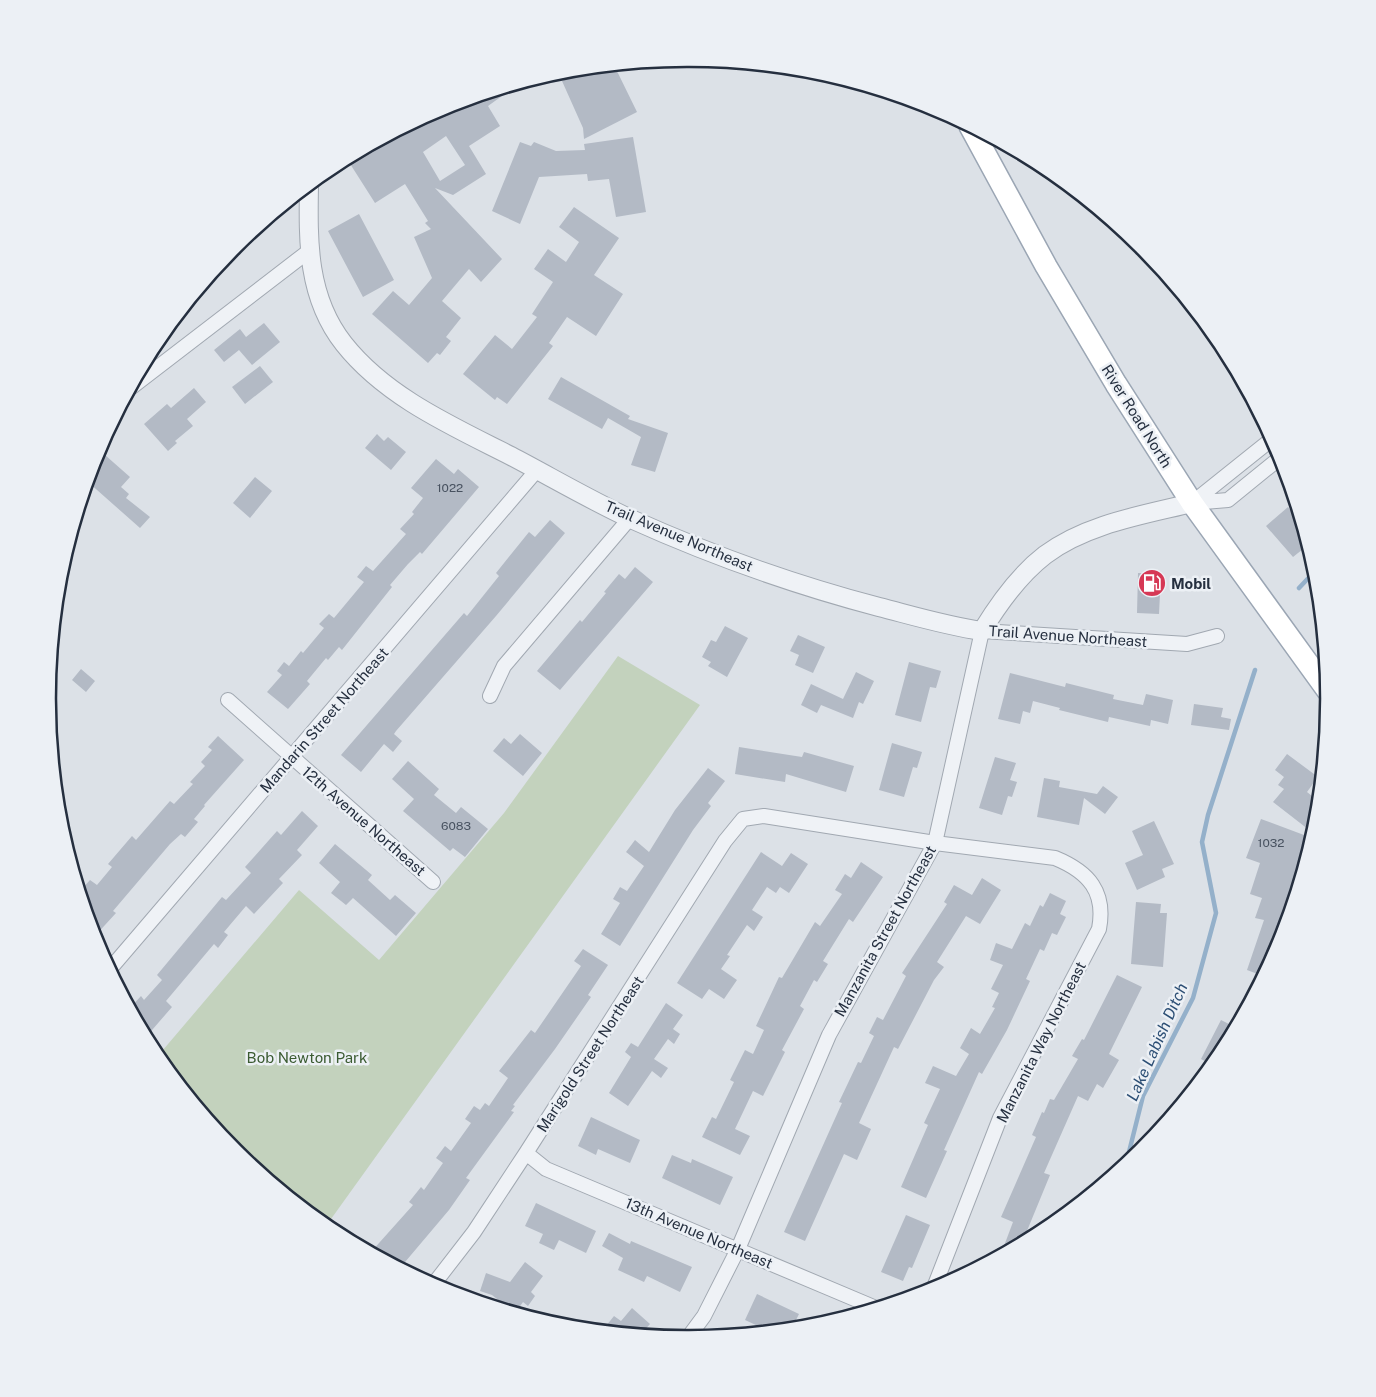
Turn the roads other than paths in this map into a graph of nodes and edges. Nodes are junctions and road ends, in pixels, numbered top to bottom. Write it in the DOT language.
graph roads {
  1 [pos="976,136"];
  2 [pos="309,193"];
  3 [pos="309,251"];
  4 [pos="145,377"];
  5 [pos="1266,444"];
  6 [pos="1274,462"];
  7 [pos="538,470"];
  8 [pos="1192,503"];
  9 [pos="630,518"];
  10 [pos="982,631"];
  11 [pos="1217,636"];
  12 [pos="1319,679"];
  13 [pos="490,696"];
  14 [pos="228,700"];
  15 [pos="292,757"];
  16 [pos="935,843"];
  17 [pos="433,882"];
  18 [pos="115,964"];
  19 [pos="526,1153"];
  20 [pos="738,1249"];
  21 [pos="438,1278"];
  22 [pos="937,1279"];
  23 [pos="867,1304"];
  24 [pos="694,1330"];
  1 -- 8 [label="main road, River Road North"];
  2 -- 3 [label="street, Trail Avenue Northeast"];
  3 -- 4 [label="street"];
  3 -- 7 [label="street, Trail Avenue Northeast"];
  5 -- 8 [label="street"];
  6 -- 8 [label="street"];
  7 -- 9 [label="street, Trail Avenue Northeast"];
  7 -- 15 [label="street, Mandarin Street Northeast"];
  8 -- 10 [label="street, Manzanita Street Northeast"];
  8 -- 12 [label="main road, River Road North"];
  9 -- 10 [label="street, Trail Avenue Northeast"];
  9 -- 13 [label="street"];
  10 -- 11 [label="street, Trail Avenue Northeast"];
  10 -- 16 [label="street, Manzanita Street Northeast"];
  14 -- 15 [label="street, 12th Avenue Northeast"];
  15 -- 17 [label="street, 12th Avenue Northeast"];
  15 -- 18 [label="street, Mandarin Street Northeast"];
  16 -- 19 [label="street, Marigold Street Northeast"];
  16 -- 20 [label="street, Manzanita Street Northeast"];
  16 -- 22 [label="street, Manzanita Way Northeast"];
  19 -- 20 [label="street, 13th Avenue Northeast"];
  19 -- 21 [label="street, Marigold Street Northeast"];
  20 -- 23 [label="street, 13th Avenue Northeast"];
  20 -- 24 [label="street, Manzanita Street Northeast"];
}
